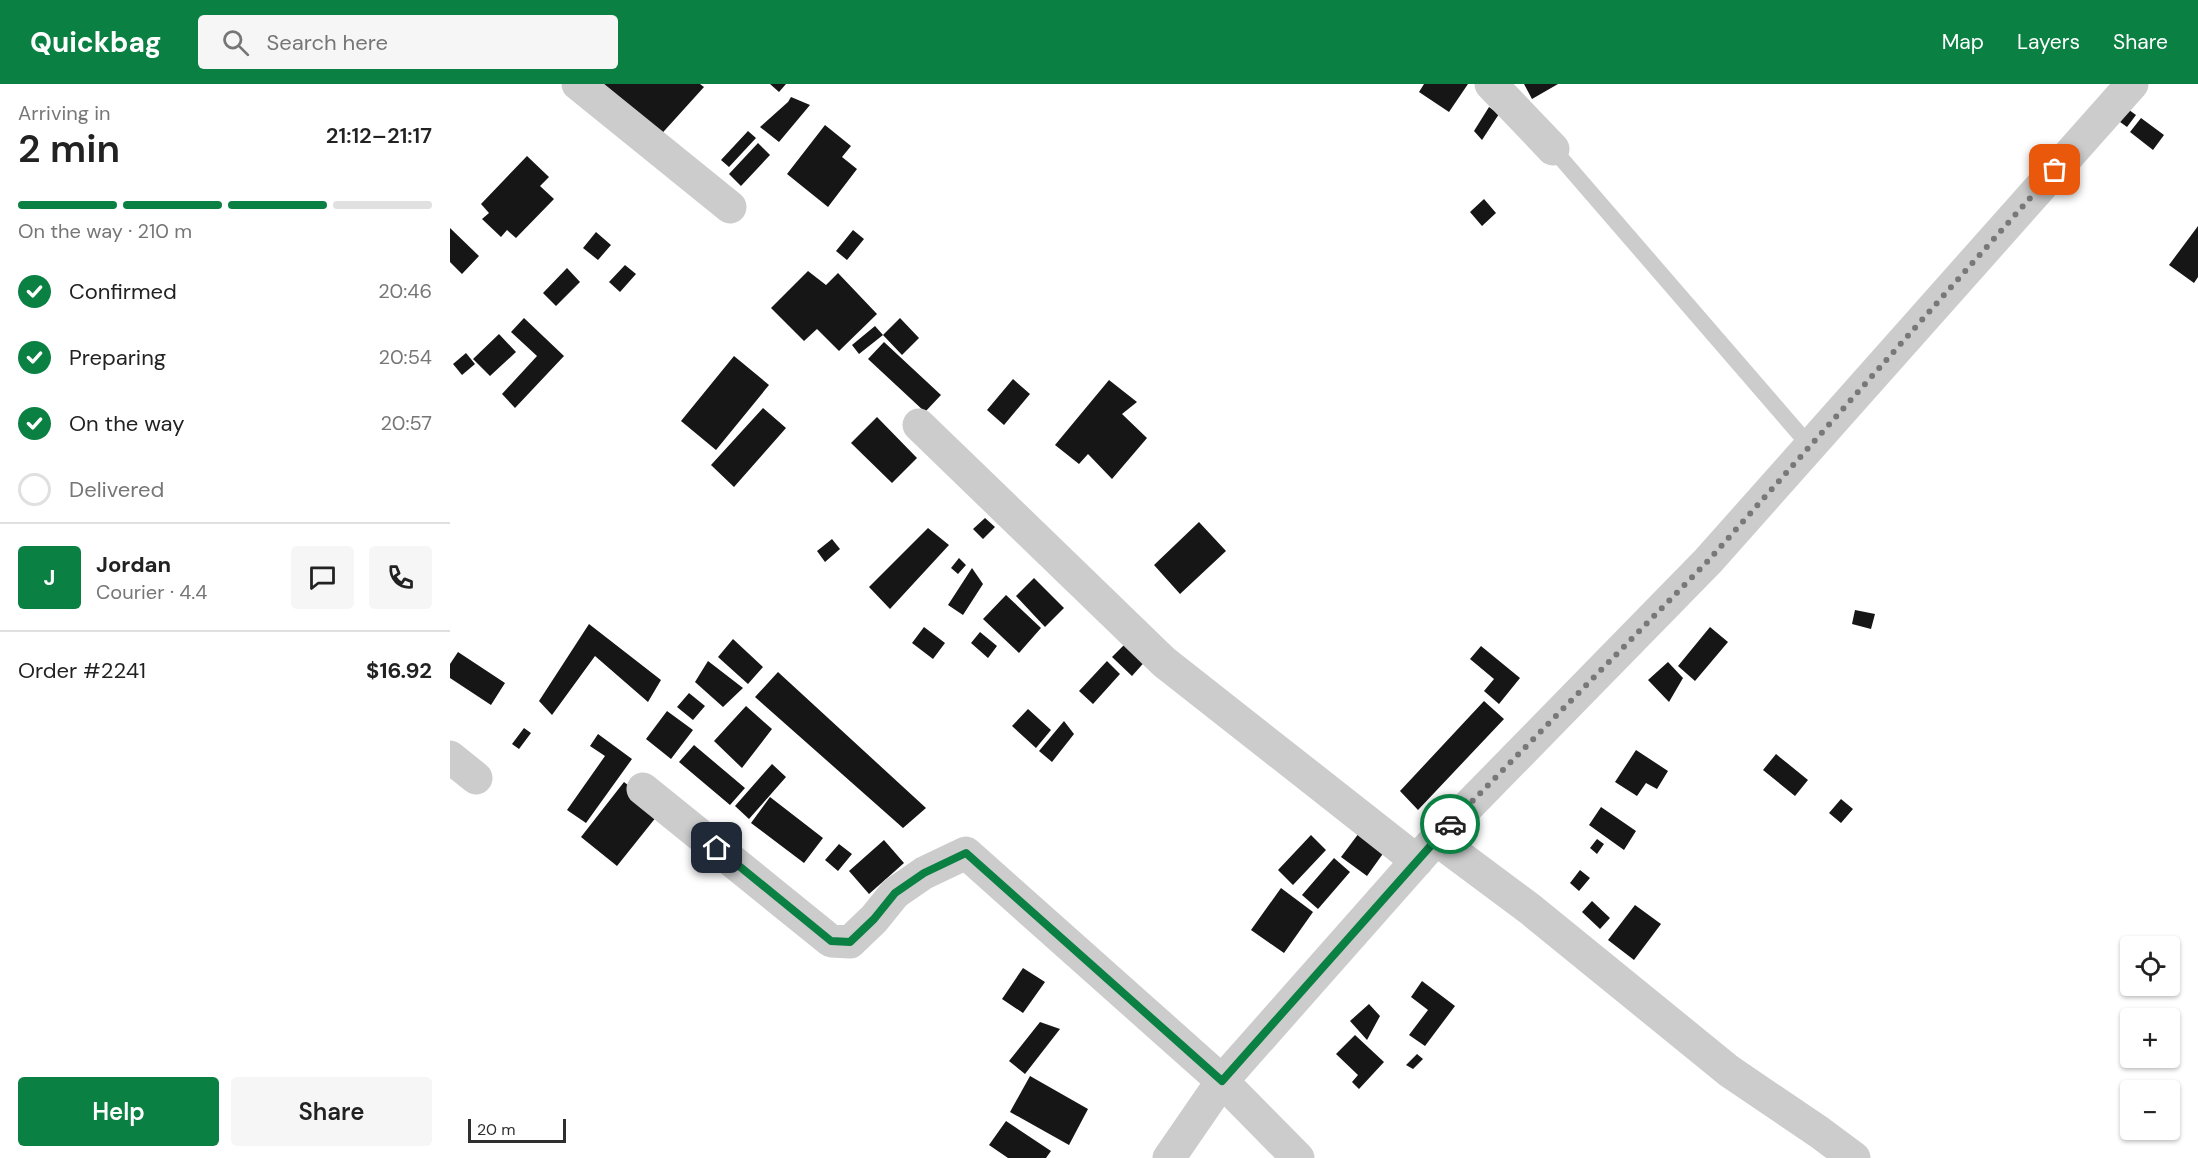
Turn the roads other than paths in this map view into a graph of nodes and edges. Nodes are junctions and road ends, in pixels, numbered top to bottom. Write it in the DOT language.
graph roads {
  1 [pos="578,84"];
  2 [pos="1491,84"];
  3 [pos="2132,84"];
  4 [pos="1553,150"];
  5 [pos="730,207"];
  6 [pos="920,424"];
  7 [pos="1809,445"];
  8 [pos="450,757"];
  9 [pos="476,778"];
  10 [pos="644,789"];
  11 [pos="1426,850"];
  12 [pos="1222,1081"];
  13 [pos="1168,1158"];
  14 [pos="1298,1158"];
  15 [pos="1854,1158"];
  1 -- 5 [label="street"];
  2 -- 4 [label="street"];
  3 -- 7 [label="street"];
  4 -- 7 [label="lane"];
  6 -- 11 [label="street"];
  7 -- 11 [label="street"];
  8 -- 9 [label="street"];
  10 -- 12 [label="street"];
  11 -- 12 [label="street"];
  11 -- 15 [label="street"];
  12 -- 13 [label="street"];
  12 -- 14 [label="street"];
}
